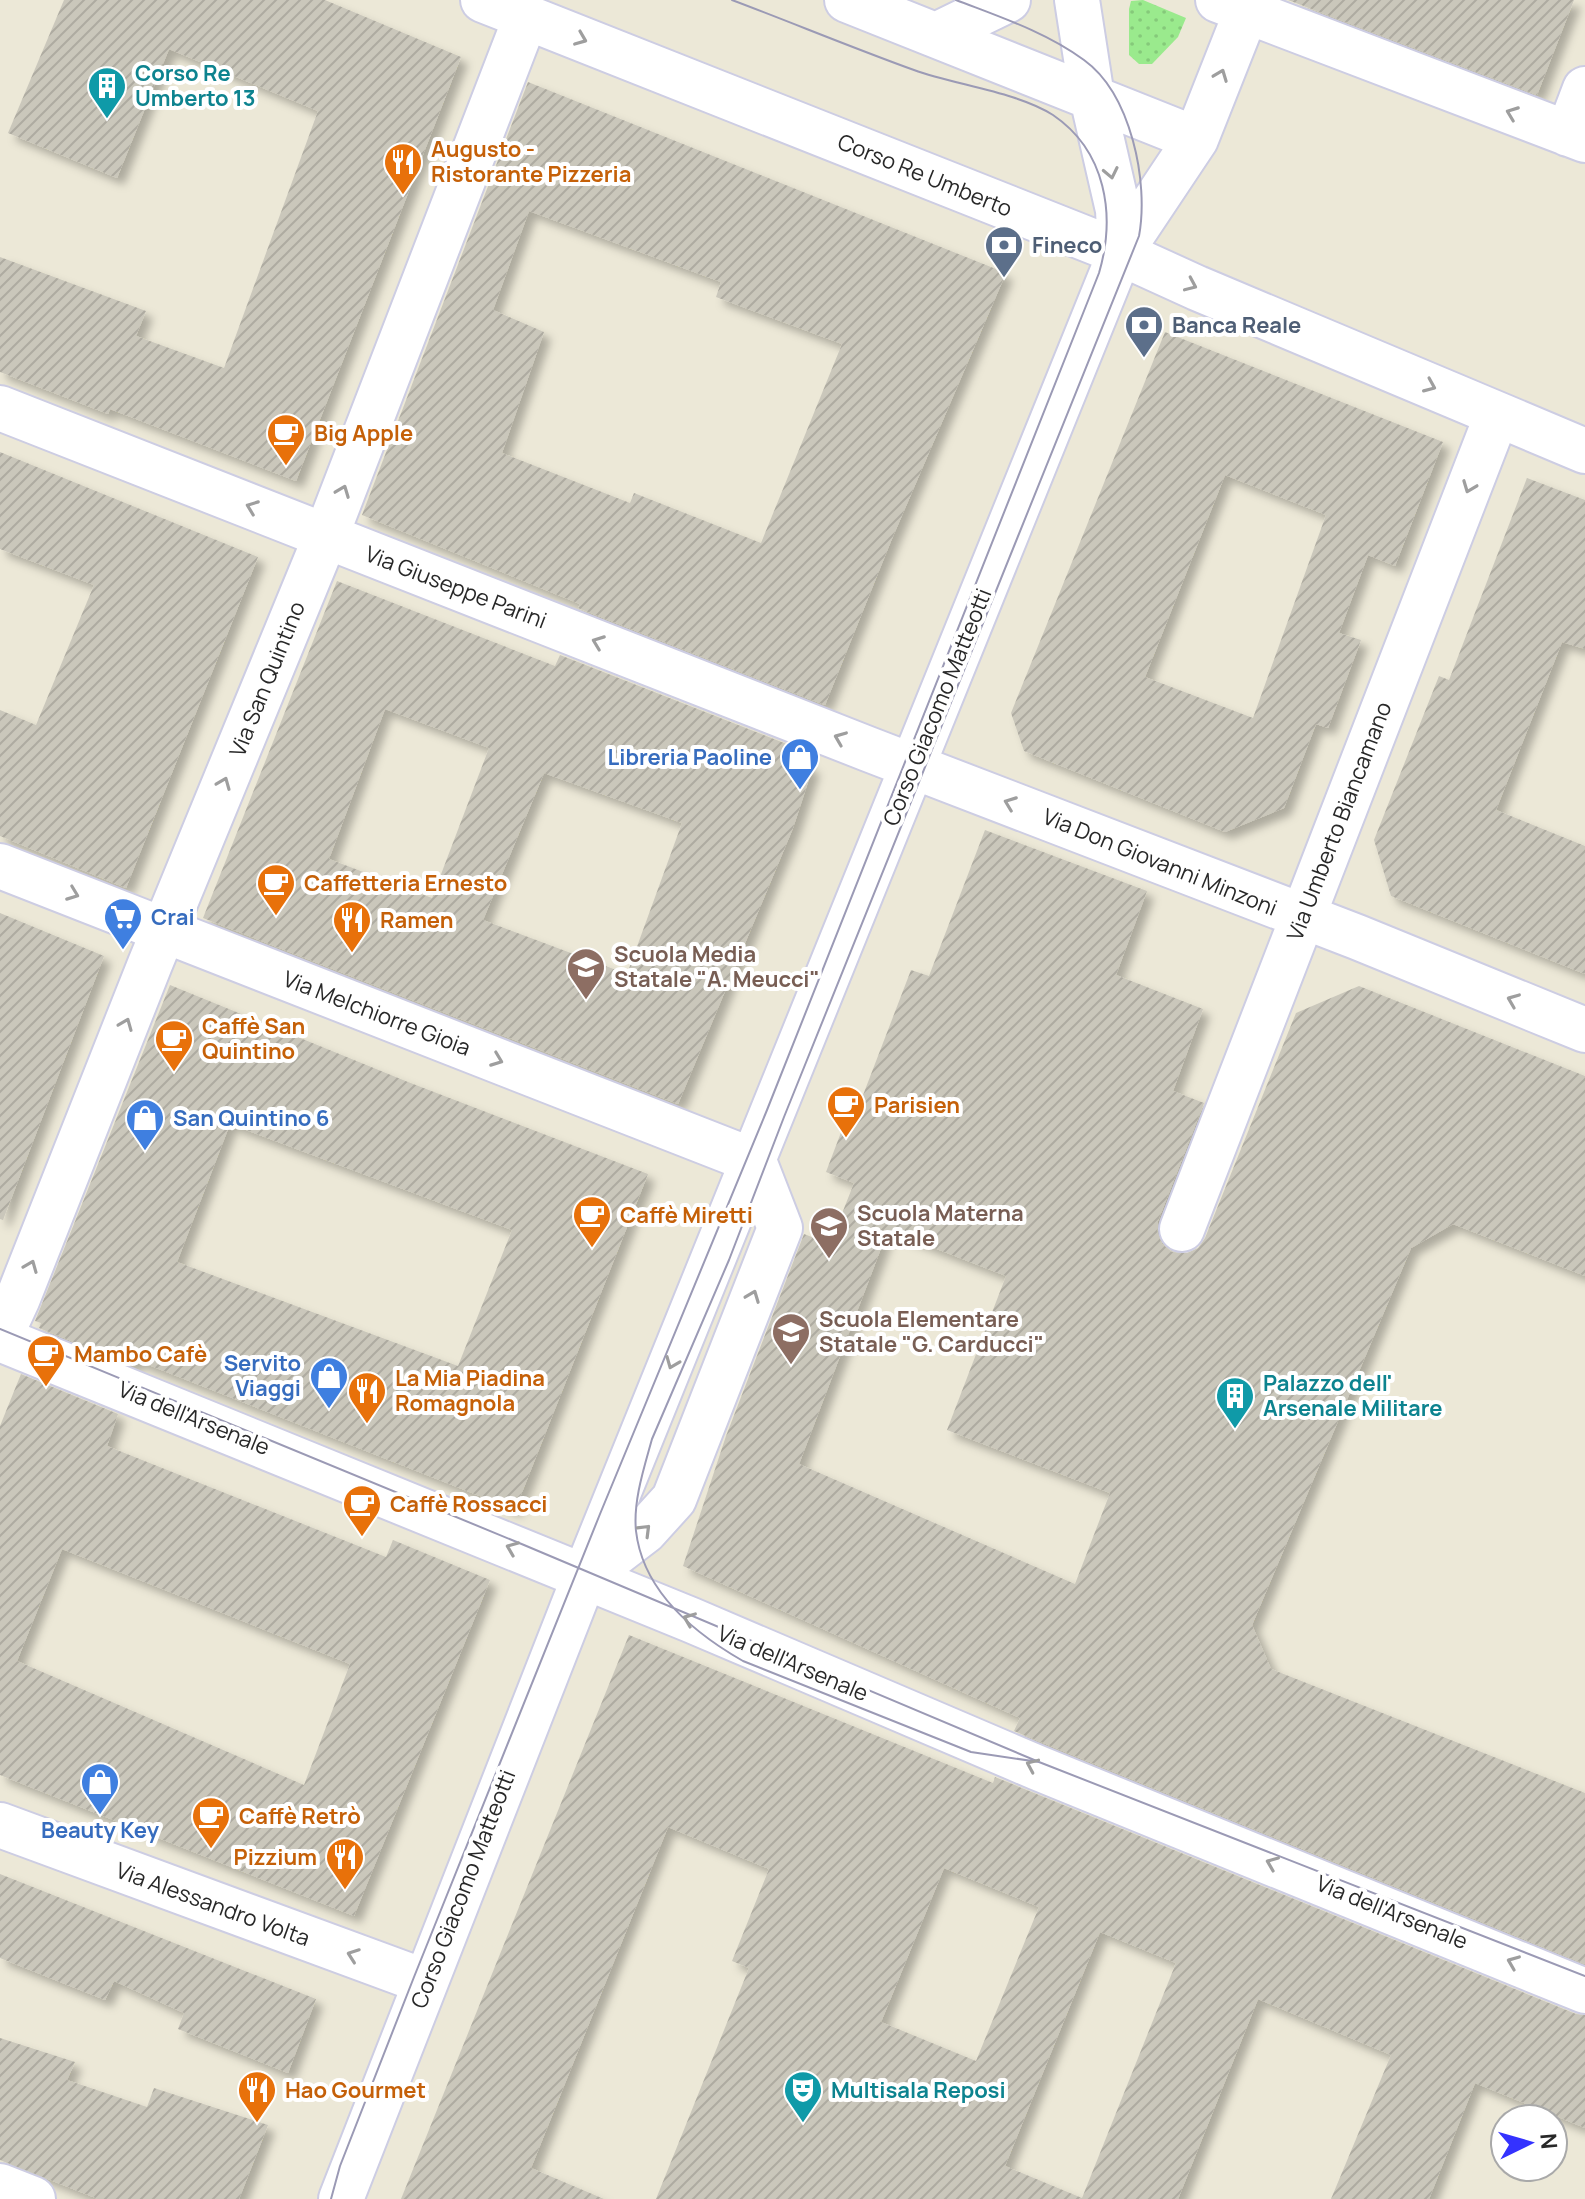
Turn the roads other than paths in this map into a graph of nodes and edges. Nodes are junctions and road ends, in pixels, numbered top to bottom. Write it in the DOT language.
graph roads {
  1 [pos="483,0"];
  2 [pos="847,0"];
  3 [pos="1008,0"];
  4 [pos="1077,0"];
  5 [pos="1238,4"];
  6 [pos="526,17"];
  7 [pos="936,35"];
  8 [pos="1585,89"];
  9 [pos="1092,97"];
  10 [pos="1577,137"];
  11 [pos="1196,139"];
  12 [pos="1120,253"];
  13 [pos="0,408"];
  14 [pos="1497,415"];
  15 [pos="1585,451"];
  16 [pos="326,536"];
  17 [pos="913,766"];
  18 [pos="0,866"];
  19 [pos="1302,918"];
  20 [pos="164,930"];
  21 [pos="1585,1030"];
  22 [pos="754,1161"];
  23 [pos="1182,1229"];
  24 [pos="0,1338"];
  25 [pos="584,1578"];
  26 [pos="0,1825"];
  27 [pos="426,1982"];
  28 [pos="1585,1991"];
  29 [pos="0,2186"];
  30 [pos="33,2199"];
  31 [pos="341,2199"];
  1 -- 6 [label="street, Corso Re Umberto"];
  2 -- 7 [label="street"];
  3 -- 7 [label="street"];
  4 -- 9 [label="street, Corso Giacomo Matteotti"];
  10 -- 5 [label="street, one-way"];
  11 -- 5 [label="street, Corso Giacomo Matteotti, one-way"];
  6 -- 12 [label="street, Corso Re Umberto, one-way"];
  16 -- 6 [label="street, Via San Quintino, one-way"];
  7 -- 9 [label="street"];
  8 -- 10 [label="street"];
  9 -- 11 [label="street"];
  9 -- 12 [label="street, Corso Giacomo Matteotti, one-way"];
  11 -- 12 [label="street, Corso Giacomo Matteotti"];
  12 -- 14 [label="street, Corso Re Umberto, one-way"];
  12 -- 17 [label="street, Corso Giacomo Matteotti"];
  16 -- 13 [label="street, Via Giuseppe Parini, one-way"];
  14 -- 15 [label="street, Corso Re Umberto"];
  14 -- 19 [label="street, Via Umberto Biancamano, one-way"];
  17 -- 16 [label="street, Via Giuseppe Parini, one-way"];
  20 -- 16 [label="street, Via San Quintino, one-way"];
  19 -- 17 [label="street, Via Don Giovanni Minzoni, one-way"];
  17 -- 22 [label="street, Corso Giacomo Matteotti"];
  18 -- 20 [label="street, Via Melchiorre Gioia, one-way"];
  21 -- 19 [label="street, Via Don Giovanni Minzoni, one-way"];
  19 -- 23 [label="street, Via Umberto Biancamano"];
  20 -- 22 [label="street, Via Melchiorre Gioia, one-way"];
  24 -- 20 [label="street, Via San Quintino, one-way"];
  22 -- 25 [label="street, Corso Giacomo Matteotti"];
  25 -- 24 [label="street, Via dell'Arsenale, one-way"];
  25 -- 27 [label="street, Corso Giacomo Matteotti"];
  28 -- 25 [label="street, Via dell'Arsenale, one-way"];
  27 -- 26 [label="street, Via Alessandro Volta, one-way"];
  27 -- 31 [label="street, Corso Giacomo Matteotti"];
  29 -- 30 [label="street"];
}
